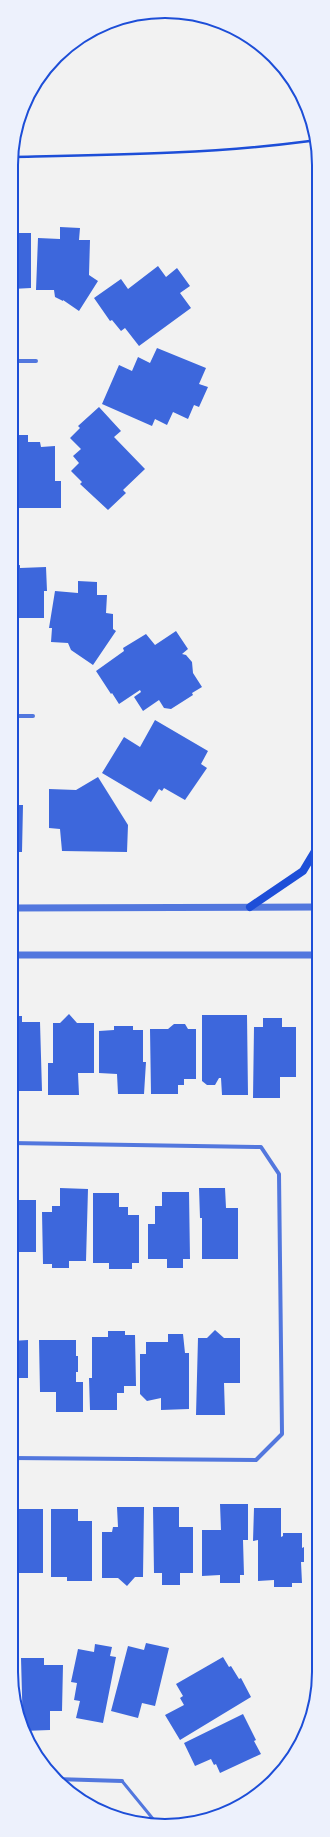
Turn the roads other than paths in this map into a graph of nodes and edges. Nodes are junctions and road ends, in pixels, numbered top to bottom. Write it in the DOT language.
graph roads {
  1 [pos="18,361"];
  2 [pos="36,361"];
  3 [pos="18,716"];
  4 [pos="33,716"];
  5 [pos="312,856"];
  6 [pos="250,907"];
  7 [pos="312,907"];
  8 [pos="18,908"];
  9 [pos="18,955"];
  10 [pos="312,955"];
  11 [pos="18,1143"];
  12 [pos="18,1458"];
  13 [pos="64,1779"];
  14 [pos="122,1781"];
  15 [pos="153,1819"];
  1 -- 2 [label="street"];
  3 -- 4 [label="street"];
  5 -- 6 [label="main road"];
  6 -- 7 [label="street"];
  6 -- 8 [label="street"];
  9 -- 10 [label="street"];
  11 -- 12 [label="street"];
  13 -- 14 [label="street"];
  14 -- 15 [label="lane"];
}
